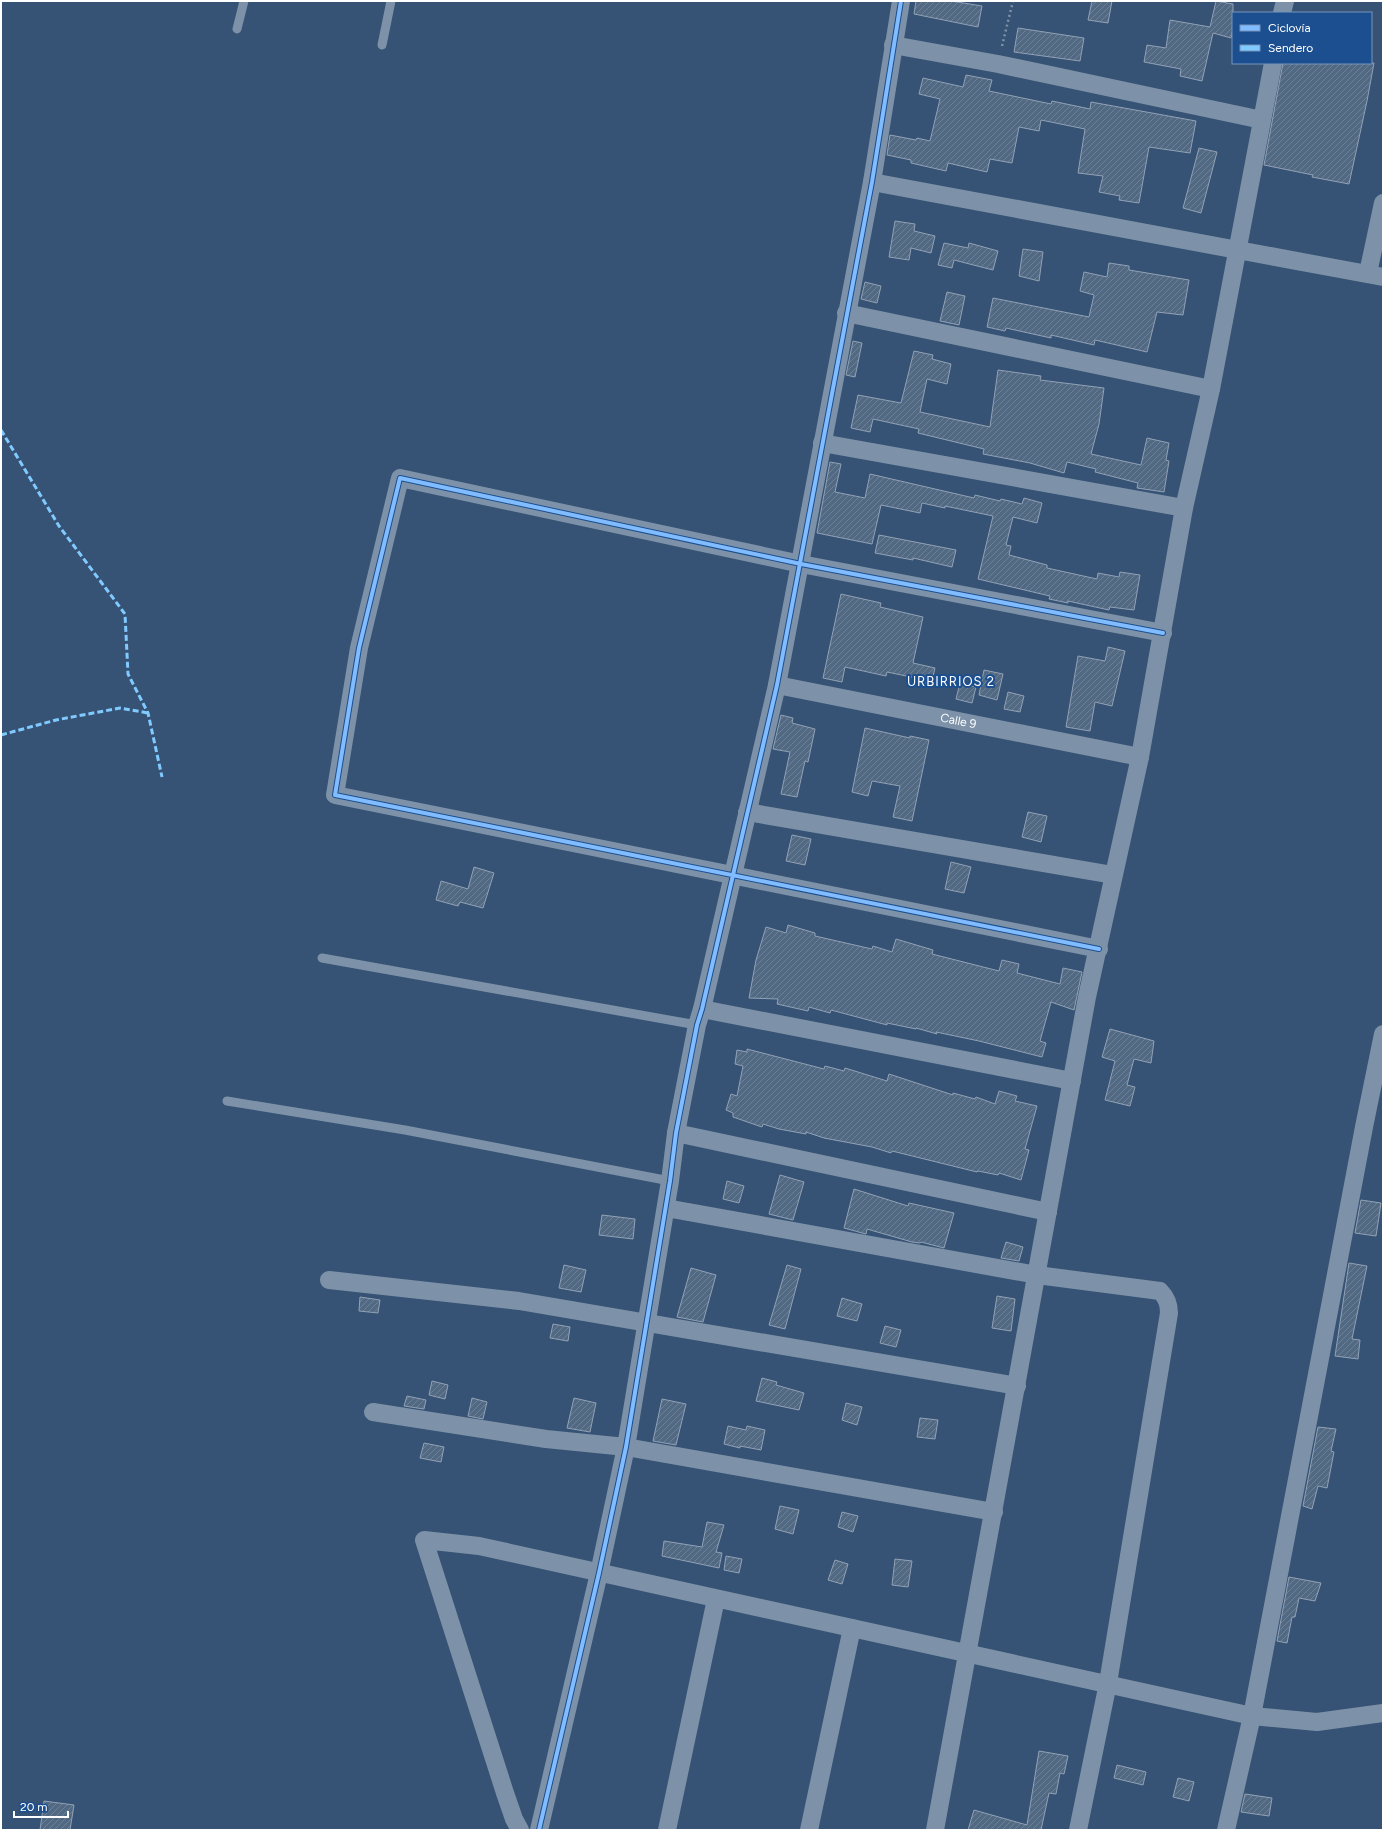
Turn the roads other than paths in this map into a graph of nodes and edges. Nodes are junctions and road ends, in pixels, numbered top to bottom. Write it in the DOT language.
graph roads {
  1 [pos="244,1"];
  2 [pos="392,1"];
  3 [pos="901,1"];
  4 [pos="1285,1"];
  5 [pos="1282,12"];
  6 [pos="237,29"];
  7 [pos="893,44"];
  8 [pos="382,45"];
  9 [pos="1273,64"];
  10 [pos="1262,120"];
  11 [pos="872,182"];
  12 [pos="1383,203"];
  13 [pos="1238,250"];
  14 [pos="1376,275"];
  15 [pos="846,314"];
  16 [pos="1211,389"];
  17 [pos="822,443"];
  18 [pos="1184,508"];
  19 [pos="801,564"];
  20 [pos="1163,633"];
  21 [pos="777,685"];
  22 [pos="1140,757"];
  23 [pos="747,812"];
  24 [pos="733,875"];
  25 [pos="1113,875"];
  26 [pos="1098,949"];
  27 [pos="322,958"];
  28 [pos="699,1017"];
  29 [pos="1383,1034"];
  30 [pos="1072,1082"];
  31 [pos="226,1101"];
  32 [pos="676,1133"];
  33 [pos="670,1181"];
  34 [pos="666,1208"];
  35 [pos="1048,1212"];
  36 [pos="1037,1275"];
  37 [pos="329,1280"];
  38 [pos="646,1322"];
  39 [pos="1017,1386"];
  40 [pos="373,1412"];
  41 [pos="626,1447"];
  42 [pos="994,1512"];
  43 [pos="599,1573"];
  44 [pos="716,1599"];
  45 [pos="852,1628"];
  46 [pos="968,1654"];
  47 [pos="1108,1684"];
  48 [pos="1383,1713"];
  49 [pos="1252,1716"];
  50 [pos="520,1830"];
  51 [pos="539,1830"];
  52 [pos="667,1830"];
  53 [pos="808,1830"];
  54 [pos="935,1830"];
  55 [pos="1078,1830"];
  56 [pos="1226,1830"];
  1 -- 6 [label="lane"];
  2 -- 8 [label="lane"];
  3 -- 7 [label="street"];
  4 -- 5 [label="street"];
  7 -- 10 [label="street"];
  7 -- 11 [label="street"];
  9 -- 10 [label="street"];
  10 -- 13 [label="street"];
  11 -- 13 [label="street"];
  11 -- 15 [label="street"];
  12 -- 14 [label="street"];
  13 -- 14 [label="street"];
  13 -- 16 [label="street"];
  15 -- 16 [label="street"];
  15 -- 17 [label="street"];
  16 -- 18 [label="street"];
  17 -- 18 [label="street"];
  17 -- 19 [label="street"];
  18 -- 20 [label="street"];
  19 -- 20 [label="street"];
  19 -- 21 [label="street"];
  19 -- 24 [label="street"];
  20 -- 22 [label="street"];
  21 -- 22 [label="street, Calle 9"];
  21 -- 23 [label="street"];
  22 -- 25 [label="street"];
  23 -- 24 [label="street"];
  23 -- 25 [label="street"];
  24 -- 26 [label="street"];
  24 -- 28 [label="street"];
  25 -- 26 [label="street"];
  26 -- 30 [label="street"];
  27 -- 28 [label="lane"];
  28 -- 30 [label="street"];
  28 -- 32 [label="street"];
  29 -- 49 [label="street"];
  30 -- 35 [label="street"];
  31 -- 33 [label="lane"];
  32 -- 33 [label="street"];
  32 -- 35 [label="street"];
  33 -- 34 [label="street"];
  34 -- 36 [label="street"];
  34 -- 38 [label="street"];
  35 -- 36 [label="street"];
  36 -- 39 [label="street"];
  36 -- 47 [label="street"];
  37 -- 38 [label="street"];
  38 -- 39 [label="street"];
  38 -- 41 [label="street"];
  39 -- 42 [label="street"];
  40 -- 41 [label="street"];
  41 -- 42 [label="street"];
  41 -- 43 [label="street"];
  42 -- 46 [label="street"];
  43 -- 44 [label="street"];
  43 -- 50 [label="street"];
  43 -- 51 [label="street"];
  44 -- 45 [label="street"];
  44 -- 52 [label="street"];
  45 -- 46 [label="street"];
  45 -- 53 [label="street"];
  46 -- 47 [label="street"];
  46 -- 54 [label="street"];
  47 -- 49 [label="street"];
  47 -- 55 [label="street"];
  48 -- 49 [label="street"];
  49 -- 56 [label="street"];
}
